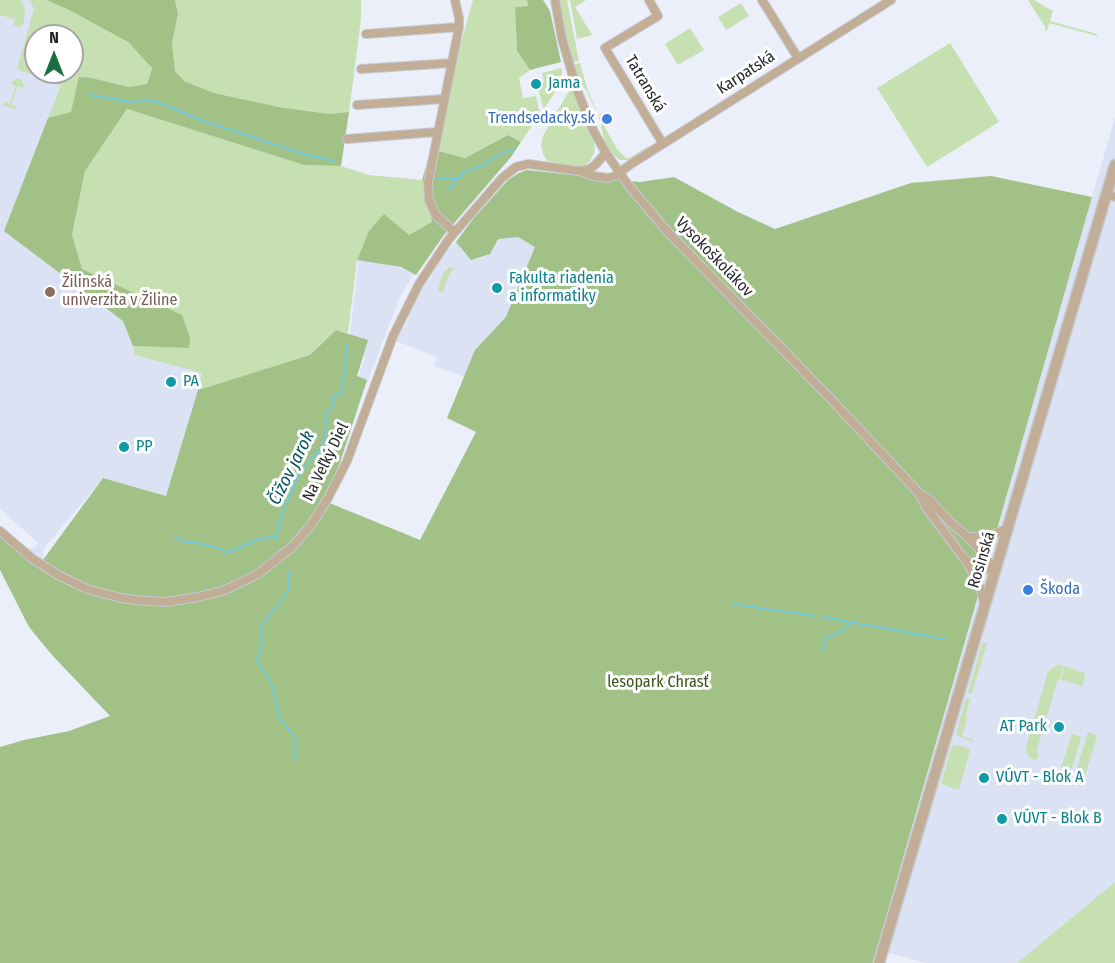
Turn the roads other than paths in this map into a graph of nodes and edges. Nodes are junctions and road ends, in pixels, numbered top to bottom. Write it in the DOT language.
graph roads {
  1 [pos="455,0"];
  2 [pos="555,0"];
  3 [pos="649,0"];
  4 [pos="762,0"];
  5 [pos="891,0"];
  6 [pos="459,27"];
  7 [pos="366,34"];
  8 [pos="798,58"];
  9 [pos="452,63"];
  10 [pos="361,69"];
  11 [pos="444,99"];
  12 [pos="357,105"];
  13 [pos="437,132"];
  14 [pos="347,139"];
  15 [pos="663,144"];
  16 [pos="606,153"];
  17 [pos="1115,165"];
  18 [pos="580,171"];
  19 [pos="619,172"];
  20 [pos="1111,196"];
  21 [pos="454,232"];
  22 [pos="919,493"];
  23 [pos="1008,528"];
  24 [pos="0,531"];
  25 [pos="968,537"];
  26 [pos="965,560"];
  27 [pos="995,570"];
  28 [pos="985,605"];
  29 [pos="879,963"];
  1 -- 6 [label="street"];
  2 -- 16 [label="street, Vysokoškolákov"];
  3 -- 15 [label="street, Tatranská"];
  4 -- 8 [label="street"];
  5 -- 8 [label="street, Karpatská"];
  6 -- 7 [label="street"];
  6 -- 9 [label="street"];
  8 -- 15 [label="street, Karpatská"];
  9 -- 10 [label="street"];
  9 -- 11 [label="street"];
  11 -- 12 [label="street"];
  11 -- 13 [label="street"];
  13 -- 14 [label="street"];
  13 -- 21 [label="street"];
  15 -- 19 [label="street, Karpatská"];
  16 -- 18 [label="street"];
  16 -- 19 [label="street, Vysokoškolákov"];
  17 -- 20 [label="street, Rosinská"];
  18 -- 19 [label="street, Na Veľký Diel"];
  18 -- 21 [label="street, Na Veľký Diel"];
  19 -- 22 [label="street, Vysokoškolákov"];
  20 -- 23 [label="street, Rosinská"];
  21 -- 24 [label="street, Na Veľký Diel"];
  22 -- 25 [label="street, Vysokoškolákov"];
  22 -- 26 [label="street, Vysokoškolákov"];
  23 -- 25 [label="street"];
  23 -- 27 [label="street, Rosinská"];
  25 -- 27 [label="street, Vysokoškolákov"];
  26 -- 27 [label="street"];
  26 -- 28 [label="street, Vysokoškolákov"];
  27 -- 28 [label="street, Rosinská"];
  28 -- 29 [label="street, Rosinská"];
}
